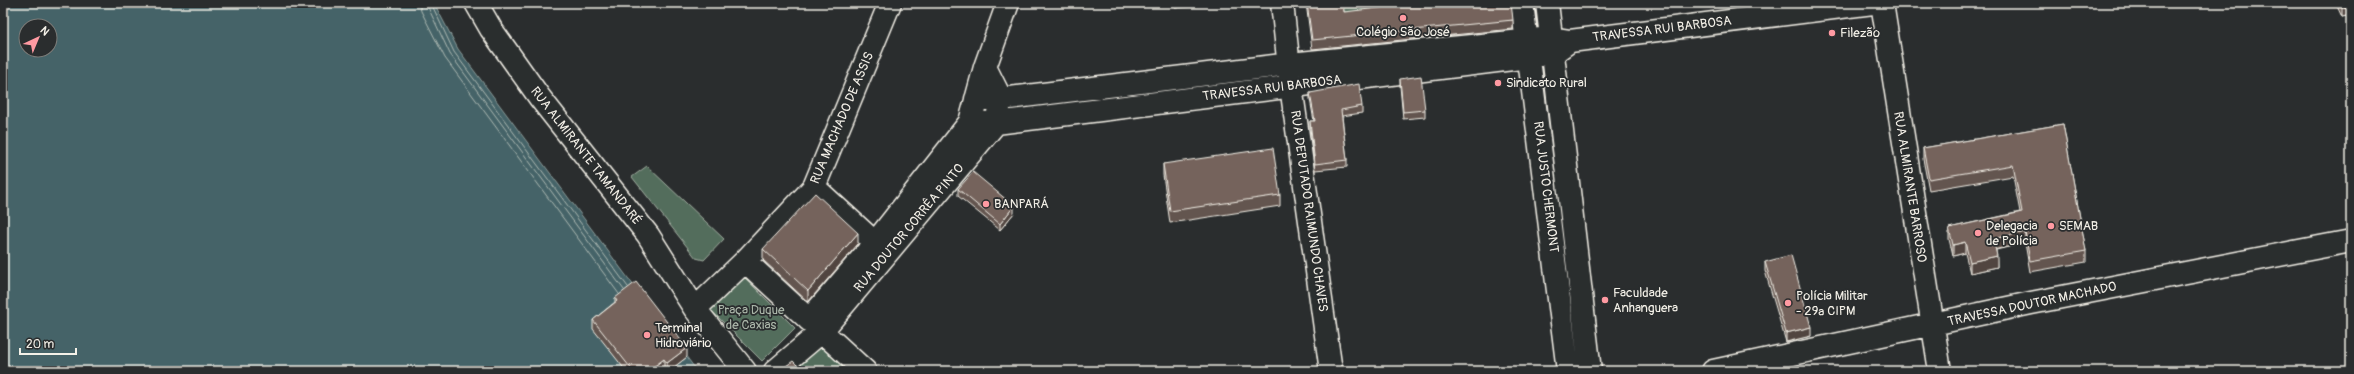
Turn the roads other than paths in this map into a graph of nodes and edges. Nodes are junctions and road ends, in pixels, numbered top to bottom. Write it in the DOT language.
graph roads {
  1 [pos="476,3"];
  2 [pos="890,3"];
  3 [pos="1008,3"];
  4 [pos="1282,3"];
  5 [pos="1522,3"];
  6 [pos="1547,3"];
  7 [pos="1873,3"];
  8 [pos="1882,3"];
  9 [pos="1558,44"];
  10 [pos="1528,49"];
  11 [pos="1290,64"];
  12 [pos="985,67"];
  13 [pos="1291,86"];
  14 [pos="976,99"];
  15 [pos="1001,99"];
  16 [pos="970,122"];
  17 [pos="996,123"];
  18 [pos="814,187"];
  19 [pos="2351,241"];
  20 [pos="882,249"];
  21 [pos="744,261"];
  22 [pos="695,310"];
  23 [pos="815,326"];
  24 [pos="1931,326"];
  25 [pos="745,371"];
  26 [pos="775,371"];
  27 [pos="865,371"];
  28 [pos="1331,371"];
  29 [pos="1568,371"];
  30 [pos="1590,371"];
  31 [pos="1713,371"];
  32 [pos="1940,371"];
  1 -- 22 [label="street, RUA ALMIRANTE TAMANDARÉ"];
  2 -- 18 [label="street, RUA MACHADO DE ASSIS"];
  3 -- 12 [label="street"];
  4 -- 11 [label="street, RUA DEPUTADO RAIMUNDO CHAVES"];
  5 -- 10 [label="street, RUA JUSTO CHERMONT"];
  6 -- 9 [label="street, RUA JUSTO CHERMONT"];
  7 -- 9 [label="street, TRAVESSA RUI BARBOSA"];
  8 -- 24 [label="street, RUA ALMIRANTE BARROSO"];
  9 -- 10 [label="street, TRAVESSA RUI BARBOSA"];
  9 -- 30 [label="street, RUA JUSTO CHERMONT"];
  10 -- 11 [label="street, TRAVESSA RUI BARBOSA"];
  10 -- 13 [label="street, TRAVESSA RUI BARBOSA"];
  10 -- 29 [label="street, RUA JUSTO CHERMONT"];
  11 -- 13 [label="street, RUA DEPUTADO RAIMUNDO CHAVES"];
  11 -- 15 [label="street, TRAVESSA RUI BARBOSA"];
  12 -- 14 [label="street"];
  12 -- 15 [label="street"];
  13 -- 17 [label="street, TRAVESSA RUI BARBOSA"];
  13 -- 28 [label="street, RUA DEPUTADO RAIMUNDO CHAVES"];
  14 -- 15 [label="street, TRAVESSA RUI BARBOSA"];
  14 -- 16 [label="street"];
  15 -- 17 [label="street, RUA DOUTOR CORRÊA PINTO"];
  16 -- 17 [label="street, TRAVESSA RUI BARBOSA"];
  16 -- 20 [label="street, RUA DOUTOR CORRÊA PINTO"];
  17 -- 20 [label="street, RUA DOUTOR CORRÊA PINTO"];
  18 -- 20 [label="street"];
  18 -- 21 [label="street, RUA MACHADO DE ASSIS"];
  19 -- 24 [label="street, TRAVESSA DOUTOR MACHADO"];
  20 -- 23 [label="street, RUA DOUTOR CORRÊA PINTO"];
  21 -- 22 [label="street, RUA MACHADO DE ASSIS"];
  21 -- 23 [label="street"];
  22 -- 25 [label="street, RUA ALMIRANTE TAMANDARÉ"];
  23 -- 26 [label="street, RUA DOUTOR CORRÊA PINTO"];
  23 -- 27 [label="street"];
  24 -- 31 [label="street, TRAVESSA DOUTOR MACHADO"];
  24 -- 32 [label="street, RUA ALMIRANTE BARROSO"];
}
